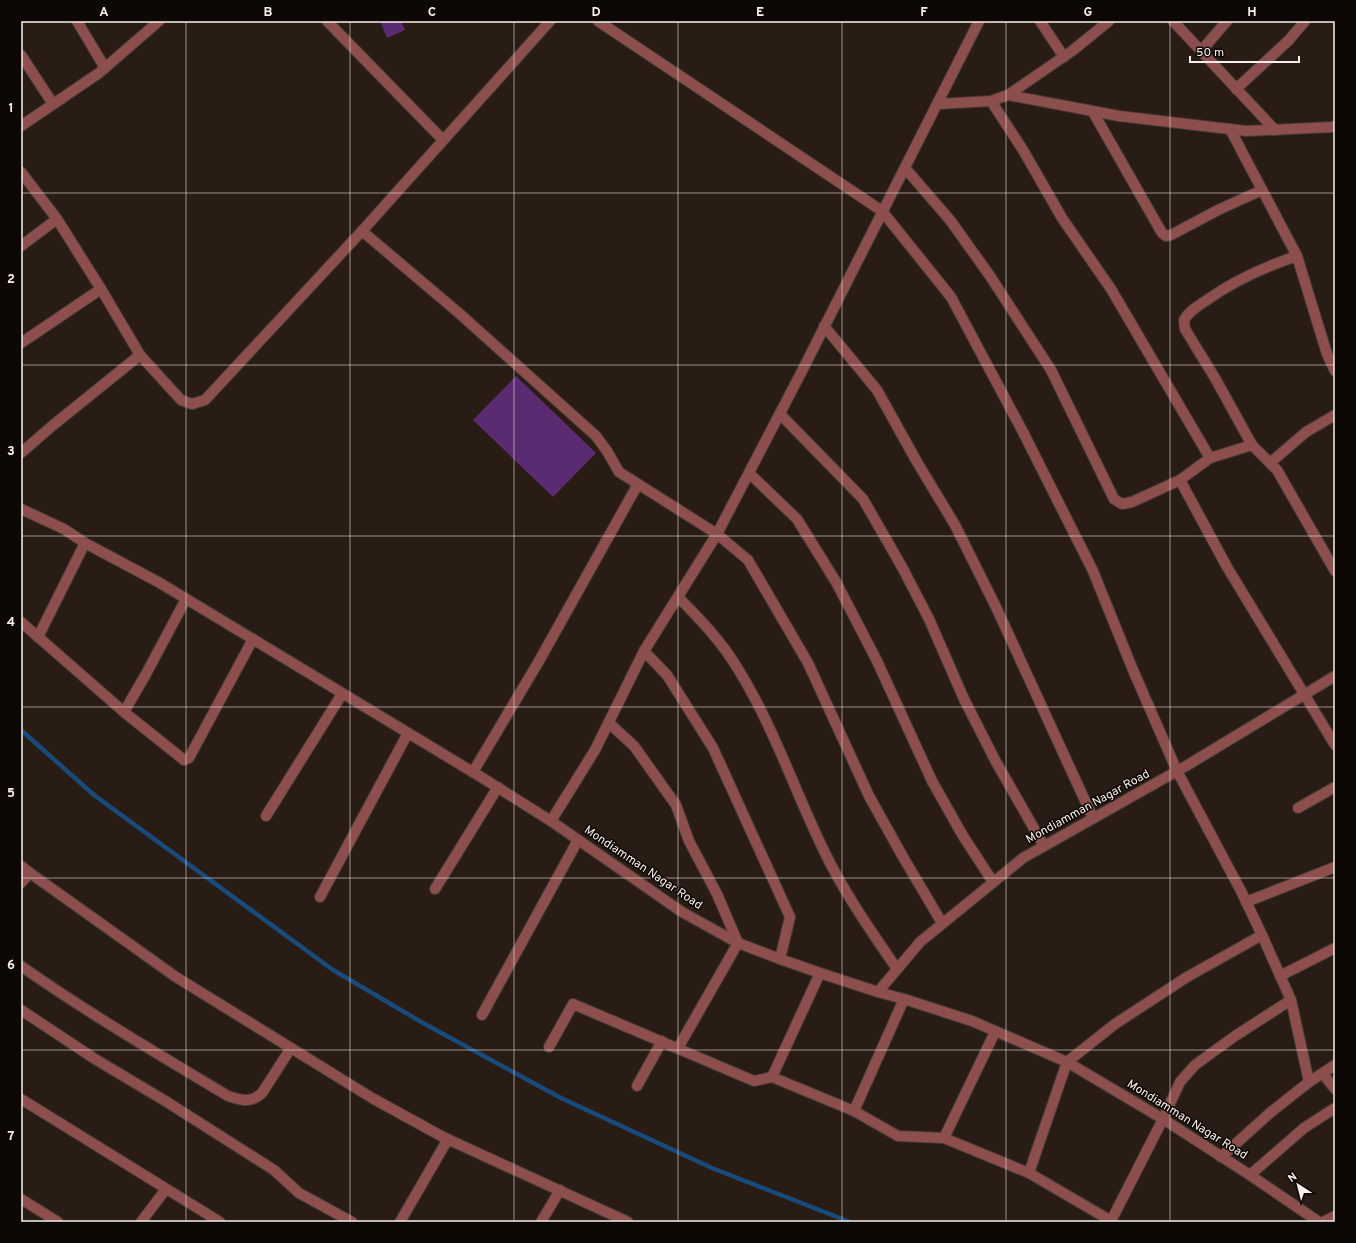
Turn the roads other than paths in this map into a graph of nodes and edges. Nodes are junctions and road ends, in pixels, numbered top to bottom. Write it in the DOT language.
graph roads {
  1 [pos="77,21"];
  2 [pos="159,21"];
  3 [pos="327,21"];
  4 [pos="550,21"];
  5 [pos="598,21"];
  6 [pos="979,21"];
  7 [pos="1040,21"];
  8 [pos="1109,21"];
  9 [pos="1173,21"];
  10 [pos="1227,21"];
  11 [pos="1305,21"];
  12 [pos="1201,52"];
  13 [pos="21,55"];
  14 [pos="1064,57"];
  15 [pos="105,68"];
  16 [pos="1236,89"];
  17 [pos="1008,95"];
  18 [pos="991,101"];
  19 [pos="53,104"];
  20 [pos="938,104"];
  21 [pos="1093,112"];
  22 [pos="21,126"];
  23 [pos="1334,128"];
  24 [pos="1230,129"];
  25 [pos="1275,130"];
  26 [pos="443,140"];
  27 [pos="905,168"];
  28 [pos="21,172"];
  29 [pos="1262,190"];
  30 [pos="882,211"];
  31 [pos="57,219"];
  32 [pos="362,231"];
  33 [pos="21,246"];
  34 [pos="1297,256"];
  35 [pos="101,289"];
  36 [pos="824,326"];
  37 [pos="21,343"];
  38 [pos="140,355"];
  39 [pos="1335,371"];
  40 [pos="780,414"];
  41 [pos="1335,415"];
  42 [pos="1252,446"];
  43 [pos="21,453"];
  44 [pos="1210,458"];
  45 [pos="1270,463"];
  46 [pos="749,473"];
  47 [pos="1180,480"];
  48 [pos="638,484"];
  49 [pos="21,509"];
  50 [pos="718,534"];
  51 [pos="85,543"];
  52 [pos="1335,571"];
  53 [pos="678,597"];
  54 [pos="186,599"];
  55 [pos="21,622"];
  56 [pos="38,637"];
  57 [pos="253,639"];
  58 [pos="644,651"];
  59 [pos="1335,676"];
  60 [pos="342,694"];
  61 [pos="1304,694"];
  62 [pos="124,712"];
  63 [pos="609,723"];
  64 [pos="408,733"];
  65 [pos="1335,746"];
  66 [pos="1178,771"];
  67 [pos="473,772"];
  68 [pos="1335,787"];
  69 [pos="498,788"];
  70 [pos="1298,808"];
  71 [pos="266,816"];
  72 [pos="1093,818"];
  73 [pos="551,821"];
  74 [pos="578,840"];
  75 [pos="1044,846"];
  76 [pos="21,866"];
  77 [pos="1335,867"];
  78 [pos="30,873"];
  79 [pos="21,882"];
  80 [pos="993,882"];
  81 [pos="435,889"];
  82 [pos="320,897"];
  83 [pos="1246,902"];
  84 [pos="942,923"];
  85 [pos="1262,935"];
  86 [pos="738,943"];
  87 [pos="1335,948"];
  88 [pos="780,959"];
  89 [pos="21,966"];
  90 [pos="897,969"];
  91 [pos="820,973"];
  92 [pos="1280,976"];
  93 [pos="878,992"];
  94 [pos="904,999"];
  95 [pos="1291,1000"];
  96 [pos="21,1010"];
  97 [pos="482,1015"];
  98 [pos="995,1032"];
  99 [pos="662,1041"];
  100 [pos="549,1047"];
  101 [pos="291,1048"];
  102 [pos="678,1048"];
  103 [pos="1066,1062"];
  104 [pos="1335,1065"];
  105 [pos="1323,1074"];
  106 [pos="772,1077"];
  107 [pos="1309,1082"];
  108 [pos="637,1086"];
  109 [pos="1335,1088"];
  110 [pos="21,1098"];
  111 [pos="1335,1108"];
  112 [pos="854,1111"];
  113 [pos="1163,1119"];
  114 [pos="944,1138"];
  115 [pos="448,1139"];
  116 [pos="1221,1157"];
  117 [pos="1029,1173"];
  118 [pos="1250,1175"];
  119 [pos="166,1189"];
  120 [pos="560,1190"];
  121 [pos="21,1199"];
  122 [pos="1335,1216"];
  123 [pos="58,1222"];
  124 [pos="141,1222"];
  125 [pos="220,1222"];
  126 [pos="352,1222"];
  127 [pos="400,1222"];
  128 [pos="541,1222"];
  129 [pos="628,1222"];
  130 [pos="1112,1222"];
  131 [pos="1319,1222"];
  132 [pos="1324,1222"];
  1 -- 15 [label="street"];
  2 -- 15 [label="street"];
  3 -- 26 [label="street"];
  4 -- 26 [label="street"];
  5 -- 30 [label="street"];
  6 -- 20 [label="street"];
  7 -- 14 [label="street"];
  8 -- 14 [label="street"];
  9 -- 12 [label="street"];
  10 -- 12 [label="street"];
  11 -- 16 [label="street"];
  12 -- 16 [label="street"];
  13 -- 19 [label="street"];
  14 -- 17 [label="street"];
  15 -- 19 [label="street"];
  16 -- 25 [label="street"];
  17 -- 18 [label="street"];
  17 -- 21 [label="street"];
  18 -- 20 [label="street"];
  18 -- 44 [label="street"];
  19 -- 22 [label="street"];
  20 -- 27 [label="street"];
  21 -- 24 [label="street"];
  21 -- 29 [label="street"];
  23 -- 25 [label="street"];
  24 -- 25 [label="street"];
  24 -- 29 [label="street"];
  26 -- 32 [label="street"];
  27 -- 30 [label="street"];
  27 -- 47 [label="street"];
  28 -- 31 [label="street"];
  29 -- 34 [label="street"];
  30 -- 36 [label="street"];
  30 -- 66 [label="street"];
  31 -- 33 [label="street"];
  31 -- 35 [label="street"];
  32 -- 38 [label="street"];
  32 -- 48 [label="street"];
  34 -- 39 [label="street"];
  34 -- 42 [label="street"];
  35 -- 37 [label="street"];
  35 -- 38 [label="street"];
  36 -- 40 [label="street"];
  36 -- 72 [label="street"];
  38 -- 43 [label="street"];
  40 -- 46 [label="street"];
  40 -- 75 [label="street"];
  41 -- 45 [label="street"];
  42 -- 44 [label="street"];
  42 -- 45 [label="street"];
  44 -- 47 [label="street"];
  45 -- 52 [label="street"];
  46 -- 50 [label="street"];
  46 -- 80 [label="street"];
  47 -- 61 [label="street"];
  48 -- 50 [label="street"];
  48 -- 67 [label="street"];
  49 -- 51 [label="street, Mondiamman Nagar Road"];
  50 -- 53 [label="street"];
  50 -- 84 [label="street"];
  51 -- 54 [label="street, Mondiamman Nagar Road"];
  51 -- 56 [label="street"];
  53 -- 58 [label="street"];
  53 -- 90 [label="street"];
  54 -- 57 [label="street, Mondiamman Nagar Road"];
  54 -- 62 [label="street"];
  55 -- 56 [label="street"];
  56 -- 62 [label="street"];
  57 -- 60 [label="street, Mondiamman Nagar Road"];
  57 -- 62 [label="street"];
  58 -- 63 [label="street"];
  58 -- 88 [label="street"];
  59 -- 61 [label="street, Mondiamman Nagar Road"];
  60 -- 64 [label="street, Mondiamman Nagar Road"];
  60 -- 71 [label="street"];
  61 -- 65 [label="street"];
  61 -- 66 [label="street, Mondiamman Nagar Road"];
  63 -- 73 [label="street"];
  63 -- 86 [label="street"];
  64 -- 67 [label="street, Mondiamman Nagar Road"];
  64 -- 82 [label="street"];
  66 -- 72 [label="street, Mondiamman Nagar Road"];
  66 -- 83 [label="street"];
  67 -- 69 [label="street, Mondiamman Nagar Road"];
  68 -- 70 [label="street"];
  69 -- 73 [label="street, Mondiamman Nagar Road"];
  69 -- 81 [label="street"];
  72 -- 75 [label="street, Mondiamman Nagar Road"];
  73 -- 74 [label="street, Mondiamman Nagar Road"];
  74 -- 86 [label="street, Mondiamman Nagar Road"];
  74 -- 97 [label="street"];
  75 -- 80 [label="street, Mondiamman Nagar Road"];
  76 -- 78 [label="street"];
  77 -- 83 [label="street"];
  78 -- 79 [label="street"];
  78 -- 101 [label="street"];
  80 -- 84 [label="street, Mondiamman Nagar Road"];
  83 -- 85 [label="street"];
  84 -- 90 [label="street, Mondiamman Nagar Road"];
  85 -- 92 [label="street"];
  85 -- 103 [label="street"];
  86 -- 88 [label="street, Mondiamman Nagar Road"];
  86 -- 102 [label="street"];
  87 -- 92 [label="street"];
  88 -- 91 [label="street, Mondiamman Nagar Road"];
  89 -- 101 [label="street"];
  90 -- 93 [label="street, Mondiamman Nagar Road"];
  91 -- 93 [label="street, Mondiamman Nagar Road"];
  91 -- 106 [label="street"];
  92 -- 95 [label="street"];
  93 -- 94 [label="street, Mondiamman Nagar Road"];
  94 -- 98 [label="street, Mondiamman Nagar Road"];
  94 -- 112 [label="street"];
  95 -- 107 [label="street"];
  95 -- 113 [label="street"];
  96 -- 126 [label="street"];
  98 -- 103 [label="street, Mondiamman Nagar Road"];
  98 -- 114 [label="street"];
  99 -- 100 [label="street"];
  99 -- 102 [label="street"];
  99 -- 108 [label="street"];
  101 -- 115 [label="street"];
  102 -- 106 [label="street"];
  103 -- 113 [label="street, Mondiamman Nagar Road"];
  103 -- 117 [label="street"];
  104 -- 105 [label="street"];
  105 -- 107 [label="street"];
  105 -- 109 [label="street"];
  106 -- 112 [label="street"];
  107 -- 116 [label="street"];
  110 -- 119 [label="street"];
  111 -- 118 [label="street"];
  112 -- 114 [label="street"];
  113 -- 116 [label="street, Mondiamman Nagar Road"];
  113 -- 130 [label="street"];
  114 -- 117 [label="street"];
  115 -- 120 [label="street"];
  115 -- 127 [label="street"];
  116 -- 118 [label="street, Mondiamman Nagar Road"];
  117 -- 130 [label="street"];
  118 -- 131 [label="street, Mondiamman Nagar Road"];
  119 -- 124 [label="street"];
  119 -- 125 [label="street"];
  120 -- 128 [label="street"];
  120 -- 129 [label="street"];
  121 -- 123 [label="street"];
  122 -- 132 [label="street"];
}
